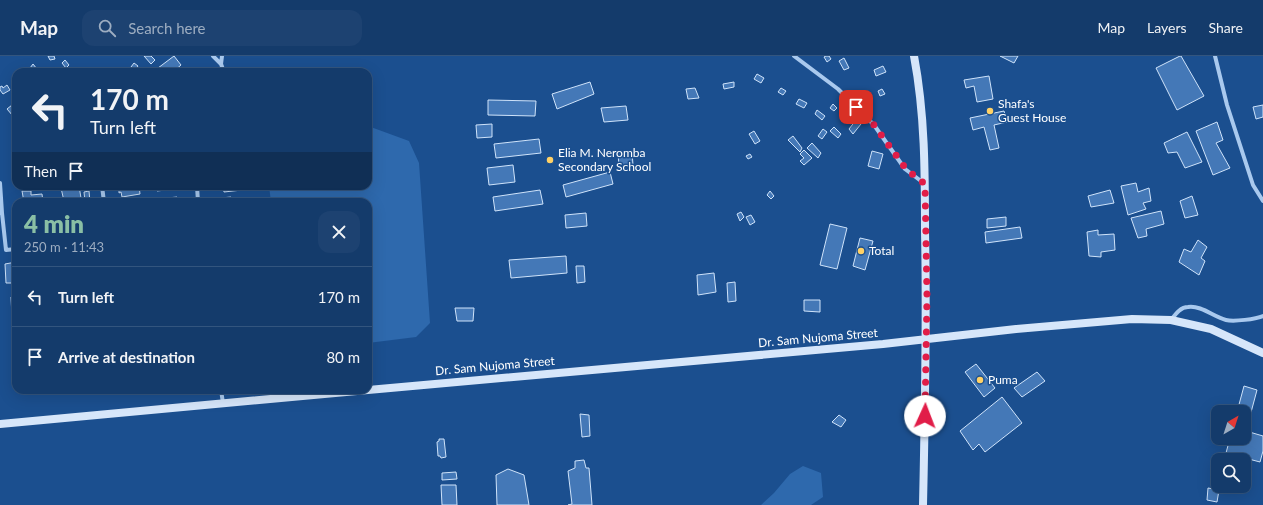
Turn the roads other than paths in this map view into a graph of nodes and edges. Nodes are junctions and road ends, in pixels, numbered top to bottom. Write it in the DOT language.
graph roads {
  1 [pos="213,56"];
  2 [pos="222,56"];
  3 [pos="794,56"];
  4 [pos="914,56"];
  5 [pos="1215,56"];
  6 [pos="221,64"];
  7 [pos="222,68"];
  8 [pos="0,183"];
  9 [pos="925,184"];
  10 [pos="1263,201"];
  11 [pos="1,213"];
  12 [pos="12,249"];
  13 [pos="1263,316"];
  14 [pos="1171,320"];
  15 [pos="926,340"];
  16 [pos="1263,353"];
  17 [pos="372,390"];
  18 [pos="222,394"];
  19 [pos="323,394"];
  20 [pos="223,403"];
  21 [pos="0,424"];
  22 [pos="923,505"];
  1 -- 6 [label="street"];
  2 -- 6 [label="street"];
  3 -- 9 [label="street"];
  4 -- 9 [label="street"];
  5 -- 10 [label="street"];
  6 -- 7 [label="street"];
  8 -- 11 [label="street"];
  9 -- 15 [label="street"];
  11 -- 12 [label="street"];
  13 -- 14 [label="street"];
  14 -- 15 [label="street, Dr. Sam Nujoma Street"];
  14 -- 16 [label="street, Dr. Sam Nujoma Street"];
  15 -- 17 [label="street, Dr. Sam Nujoma Street"];
  15 -- 22 [label="street"];
  18 -- 20 [label="street"];
  19 -- 20 [label="street, Dr. Sam Nujoma Street"];
  20 -- 21 [label="street, Dr. Sam Nujoma Street"];
}
